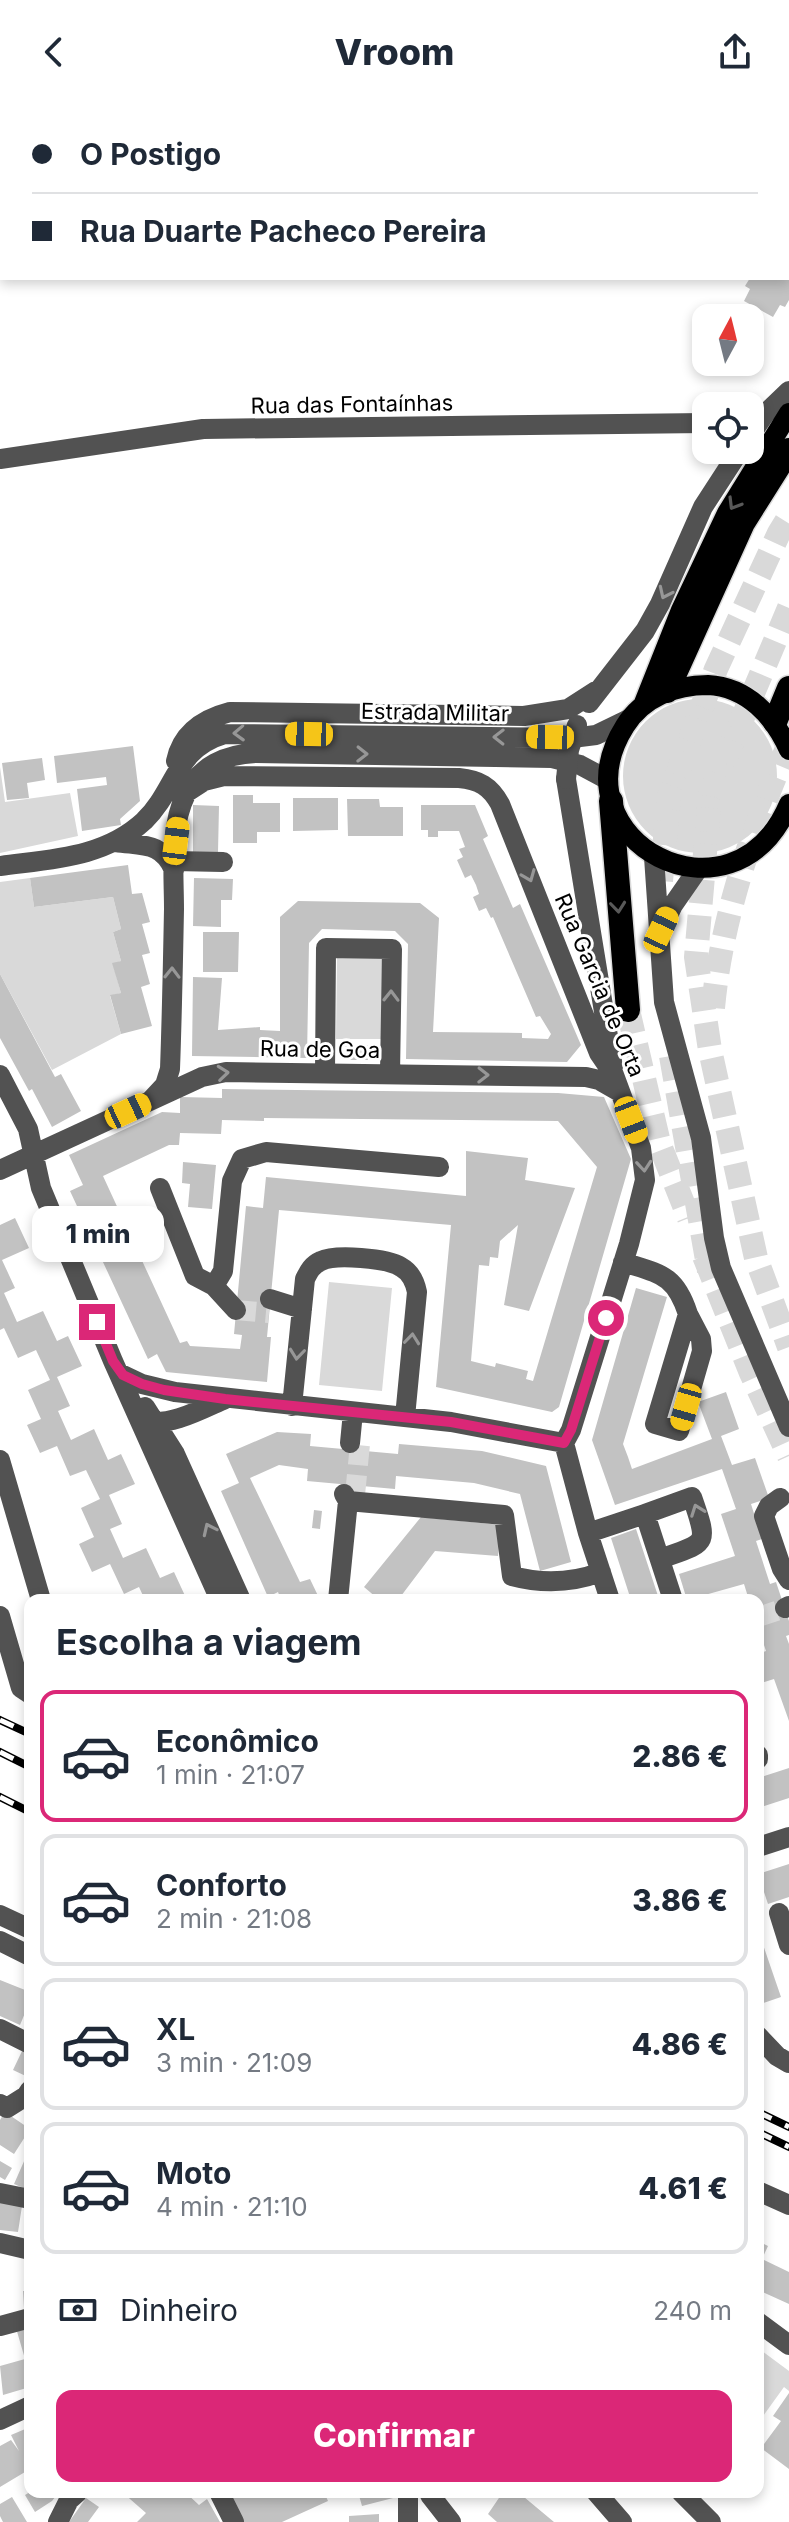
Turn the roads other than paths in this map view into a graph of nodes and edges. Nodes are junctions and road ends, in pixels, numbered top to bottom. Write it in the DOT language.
graph roads {
  1 [pos="789,391"];
  2 [pos="764,410"];
  3 [pos="789,413"];
  4 [pos="692,423"];
  5 [pos="789,450"];
  6 [pos="0,459"];
  7 [pos="728,464"];
  8 [pos="789,688"];
  9 [pos="596,691"];
  10 [pos="667,691"];
  11 [pos="644,703"];
  12 [pos="629,719"];
  13 [pos="775,722"];
  14 [pos="789,750"];
  15 [pos="174,773"];
  16 [pos="609,790"];
  17 [pos="187,792"];
  18 [pos="789,804"];
  19 [pos="116,842"];
  20 [pos="654,857"];
  21 [pos="223,862"];
  22 [pos="0,866"];
  23 [pos="174,866"];
  24 [pos="698,869"];
  25 [pos="661,930"];
  26 [pos="628,1010"];
  27 [pos="325,1073"];
  28 [pos="390,1074"];
  29 [pos="0,1075"];
  30 [pos="617,1084"];
  31 [pos="151,1100"];
  32 [pos="33,1155"];
  33 [pos="439,1167"];
  34 [pos="0,1170"];
  35 [pos="160,1188"];
  36 [pos="623,1262"];
  37 [pos="270,1306"];
  38 [pos="302,1309"];
  39 [pos="688,1314"];
  40 [pos="118,1368"];
  41 [pos="175,1392"];
  42 [pos="225,1399"];
  43 [pos="292,1406"];
  44 [pos="358,1412"];
  45 [pos="189,1414"];
  46 [pos="405,1417"];
  47 [pos="148,1418"];
  48 [pos="789,1427"];
  49 [pos="355,1443"];
  50 [pos="564,1443"];
  51 [pos="175,1454"];
  52 [pos="0,1460"];
  53 [pos="780,1498"];
  54 [pos="645,1514"];
  55 [pos="588,1533"];
  56 [pos="660,1559"];
  57 [pos="601,1572"];
  58 [pos="789,1580"];
  59 [pos="39,1594"];
  60 [pos="218,1594"];
  61 [pos="238,1594"];
  62 [pos="339,1594"];
  63 [pos="608,1594"];
  64 [pos="671,1594"];
  65 [pos="0,1616"];
  66 [pos="24,1690"];
  67 [pos="789,1837"];
  68 [pos="764,1845"];
  69 [pos="784,1911"];
  70 [pos="0,1915"];
  71 [pos="764,1916"];
  72 [pos="24,1926"];
  73 [pos="0,1941"];
  74 [pos="789,1945"];
  75 [pos="24,1952"];
  76 [pos="0,2029"];
  77 [pos="24,2041"];
  78 [pos="764,2042"];
  79 [pos="789,2063"];
  80 [pos="0,2193"];
  81 [pos="764,2194"];
  82 [pos="24,2198"];
  83 [pos="789,2205"];
  84 [pos="0,2243"];
  85 [pos="24,2249"];
  86 [pos="24,2320"];
  87 [pos="0,2326"];
  88 [pos="764,2326"];
  89 [pos="789,2345"];
  90 [pos="24,2409"];
  91 [pos="0,2420"];
  92 [pos="71,2498"];
  93 [pos="222,2498"];
  94 [pos="408,2498"];
  95 [pos="430,2498"];
  96 [pos="434,2498"];
  97 [pos="601,2498"];
  98 [pos="687,2498"];
  99 [pos="409,2520"];
  100 [pos="58,2522"];
  101 [pos="234,2522"];
  102 [pos="429,2522"];
  103 [pos="451,2522"];
  104 [pos="622,2522"];
  105 [pos="711,2522"];
  1 -- 2 [label="street"];
  3 -- 11 [label="main road, one-way"];
  4 -- 6 [label="street, Rua das Fontaínhas"];
  5 -- 10 [label="highway"];
  7 -- 9 [label="street, one-way"];
  8 -- 13 [label="highway"];
  9 -- 15 [label="street"];
  9 -- 30 [label="street, bridge"];
  10 -- 11 [label="main road"];
  10 -- 13 [label="main road"];
  11 -- 12 [label="main road"];
  12 -- 15 [label="street, Estrada Militar, one-way"];
  12 -- 16 [label="main road"];
  13 -- 14 [label="main road"];
  15 -- 19 [label="street, Estrada Militar"];
  17 -- 16 [label="street, Estrada Militar, one-way"];
  16 -- 20 [label="main road"];
  16 -- 26 [label="highway, one-way"];
  17 -- 23 [label="street"];
  17 -- 30 [label="street, Rua Garcia de Orta, one-way"];
  18 -- 24 [label="main road"];
  19 -- 22 [label="street, Estrada Militar"];
  19 -- 23 [label="street"];
  20 -- 24 [label="main road"];
  20 -- 25 [label="street"];
  21 -- 23 [label="street"];
  31 -- 23 [label="street, one-way"];
  24 -- 25 [label="street"];
  25 -- 48 [label="street"];
  27 -- 28 [label="street, Rua de Goa"];
  28 -- 27 [label="street, one-way"];
  31 -- 27 [label="street, Rua de Goa, one-way"];
  28 -- 30 [label="street, Rua de Goa, one-way"];
  29 -- 32 [label="street"];
  30 -- 36 [label="street, Rua Garcia de Orta, one-way"];
  31 -- 32 [label="street, Rua de Goa"];
  32 -- 34 [label="street, Rua de Goa"];
  32 -- 40 [label="street"];
  33 -- 35 [label="street"];
  36 -- 39 [label="street"];
  36 -- 50 [label="street, Rua Garcia de Orta"];
  37 -- 38 [label="street"];
  38 -- 43 [label="street, one-way"];
  46 -- 38 [label="street, one-way"];
  39 -- 39 [label="street"];
  40 -- 41 [label="street"];
  40 -- 47 [label="street"];
  41 -- 42 [label="street"];
  41 -- 47 [label="street"];
  42 -- 43 [label="street"];
  42 -- 45 [label="street"];
  43 -- 44 [label="street"];
  44 -- 46 [label="street"];
  44 -- 49 [label="street"];
  45 -- 47 [label="street"];
  45 -- 51 [label="street"];
  46 -- 50 [label="street"];
  47 -- 51 [label="street"];
  47 -- 60 [label="street"];
  50 -- 55 [label="street"];
  61 -- 51 [label="street, one-way"];
  52 -- 59 [label="street"];
  53 -- 58 [label="street"];
  54 -- 55 [label="street"];
  54 -- 56 [label="street"];
  56 -- 54 [label="street, one-way"];
  55 -- 57 [label="street"];
  56 -- 64 [label="street"];
  57 -- 62 [label="street"];
  57 -- 63 [label="street"];
  65 -- 66 [label="street"];
  67 -- 68 [label="street"];
  69 -- 71 [label="street"];
  69 -- 74 [label="street"];
  70 -- 72 [label="street"];
  73 -- 75 [label="street"];
  76 -- 77 [label="street"];
  78 -- 79 [label="street"];
  80 -- 82 [label="street"];
  81 -- 83 [label="street"];
  84 -- 85 [label="street"];
  86 -- 87 [label="street"];
  88 -- 89 [label="street"];
  90 -- 91 [label="street"];
  92 -- 100 [label="street"];
  93 -- 101 [label="street"];
  94 -- 99 [label="street"];
  95 -- 102 [label="street"];
  96 -- 103 [label="street"];
  97 -- 104 [label="street"];
  98 -- 105 [label="street"];
}
